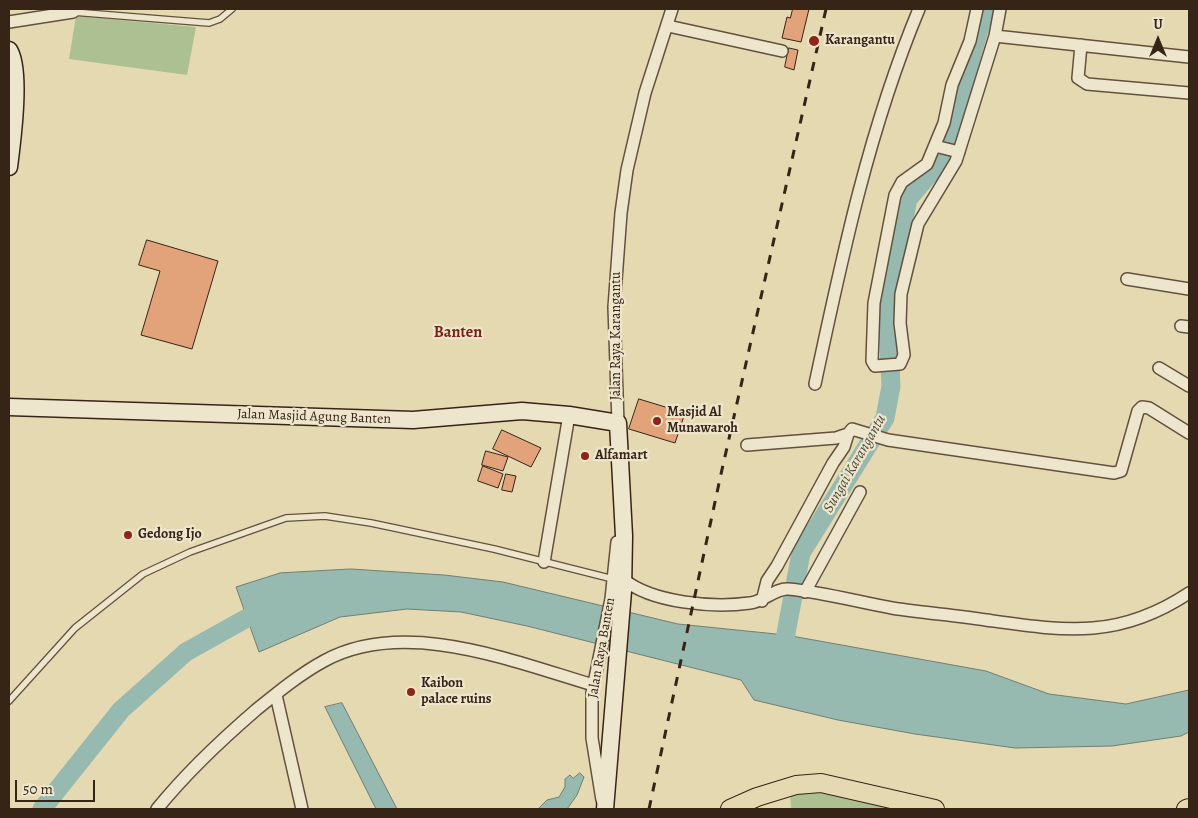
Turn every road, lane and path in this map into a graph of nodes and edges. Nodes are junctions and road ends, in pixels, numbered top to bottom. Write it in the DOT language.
graph roads {
  1 [pos="232,9"];
  2 [pos="672,9"];
  3 [pos="919,9"];
  4 [pos="977,9"];
  5 [pos="1000,9"];
  6 [pos="73,11"];
  7 [pos="120,12"];
  8 [pos="9,22"];
  9 [pos="668,26"];
  10 [pos="995,36"];
  11 [pos="1080,45"];
  12 [pos="9,50"];
  13 [pos="782,50"];
  14 [pos="1189,57"];
  15 [pos="1189,93"];
  16 [pos="937,146"];
  17 [pos="957,151"];
  18 [pos="9,167"];
  19 [pos="1127,279"];
  20 [pos="1189,289"];
  21 [pos="1159,368"];
  22 [pos="816,384"];
  23 [pos="1189,386"];
  24 [pos="9,407"];
  25 [pos="569,415"];
  26 [pos="618,423"];
  27 [pos="1189,433"];
  28 [pos="848,434"];
  29 [pos="747,445"];
  30 [pos="860,492"];
  31 [pos="544,562"];
  32 [pos="618,579"];
  33 [pos="803,592"];
  34 [pos="1189,593"];
  35 [pos="617,600"];
  36 [pos="762,601"];
  37 [pos="617,669"];
  38 [pos="593,685"];
  39 [pos="276,695"];
  40 [pos="9,701"];
  41 [pos="157,809"];
  42 [pos="302,809"];
  43 [pos="605,809"];
  44 [pos="730,809"];
  45 [pos="935,809"];
  1 -- 7 [label="lane"];
  2 -- 9 [label="street, Jalan Raya Karangantu"];
  3 -- 22 [label="street"];
  4 -- 16 [label="street"];
  5 -- 10 [label="street"];
  6 -- 7 [label="lane"];
  6 -- 8 [label="street"];
  9 -- 13 [label="street"];
  9 -- 26 [label="street, Jalan Raya Karangantu"];
  10 -- 11 [label="street"];
  10 -- 17 [label="street"];
  11 -- 14 [label="street"];
  11 -- 15 [label="street"];
  12 -- 18 [label="main road"];
  16 -- 17 [label="street"];
  16 -- 17 [label="street"];
  19 -- 20 [label="street"];
  21 -- 23 [label="street"];
  24 -- 25 [label="main road, Jalan Masjid Agung Banten"];
  25 -- 26 [label="main road, Jalan Masjid Agung Banten"];
  25 -- 31 [label="street"];
  26 -- 32 [label="main road, Jalan Raya Karangantu"];
  27 -- 28 [label="street"];
  28 -- 29 [label="street"];
  28 -- 36 [label="street"];
  30 -- 33 [label="street"];
  31 -- 32 [label="lane"];
  31 -- 40 [label="lane"];
  32 -- 35 [label="main road, Jalan Raya Karangantu"];
  32 -- 36 [label="street"];
  33 -- 34 [label="street"];
  33 -- 36 [label="street"];
  35 -- 37 [label="main road, Jalan Raya Karangantu"];
  35 -- 38 [label="street, Jalan Raya Banten"];
  37 -- 43 [label="main road, Jalan Raya Banten"];
  38 -- 39 [label="street"];
  38 -- 43 [label="street, Jalan Raya Banten"];
  39 -- 41 [label="street"];
  39 -- 42 [label="street"];
  44 -- 45 [label="main road"];
}
